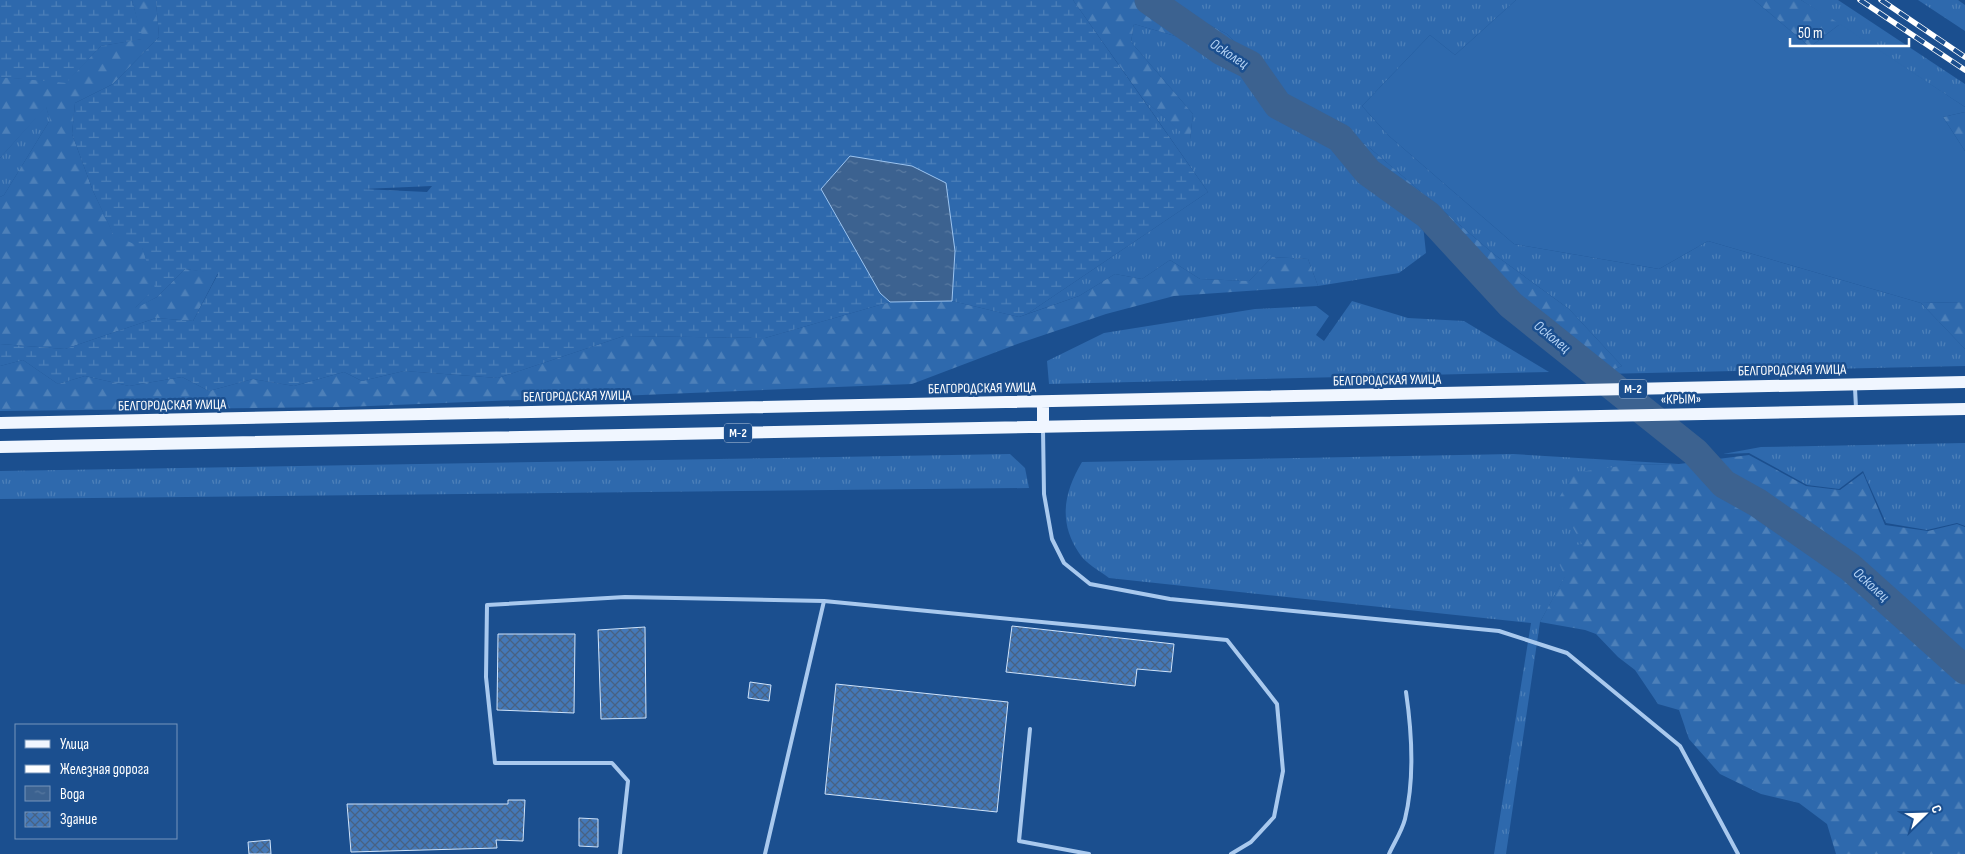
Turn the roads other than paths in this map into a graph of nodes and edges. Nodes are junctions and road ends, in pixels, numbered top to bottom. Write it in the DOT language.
graph roads {
  1 [pos="1965,382"];
  2 [pos="1854,384"];
  3 [pos="1043,402"];
  4 [pos="1965,409"];
  5 [pos="1856,410"];
  6 [pos="0,423"];
  7 [pos="1043,427"];
  8 [pos="0,447"];
  9 [pos="824,601"];
  10 [pos="1406,692"];
  11 [pos="1030,729"];
  12 [pos="620,854"];
  13 [pos="766,854"];
  14 [pos="1089,854"];
  15 [pos="1231,854"];
  16 [pos="1389,854"];
  17 [pos="1738,854"];
  1 -- 2 [label="main road, БЕЛГОРОДСКАЯ УЛИЦА / М-2"];
  2 -- 3 [label="main road, БЕЛГОРОДСКАЯ УЛИЦА / М-2"];
  2 -- 5 [label="lane"];
  3 -- 6 [label="main road, БЕЛГОРОДСКАЯ УЛИЦА / М-2"];
  3 -- 7 [label="main road"];
  4 -- 5 [label="main road, М-2"];
  5 -- 7 [label="main road, «КРЫМ» / М-2"];
  7 -- 8 [label="main road, М-2"];
  7 -- 17 [label="lane"];
  9 -- 12 [label="lane"];
  9 -- 13 [label="lane"];
  9 -- 15 [label="lane"];
  10 -- 16 [label="lane"];
  11 -- 14 [label="lane"];
}
